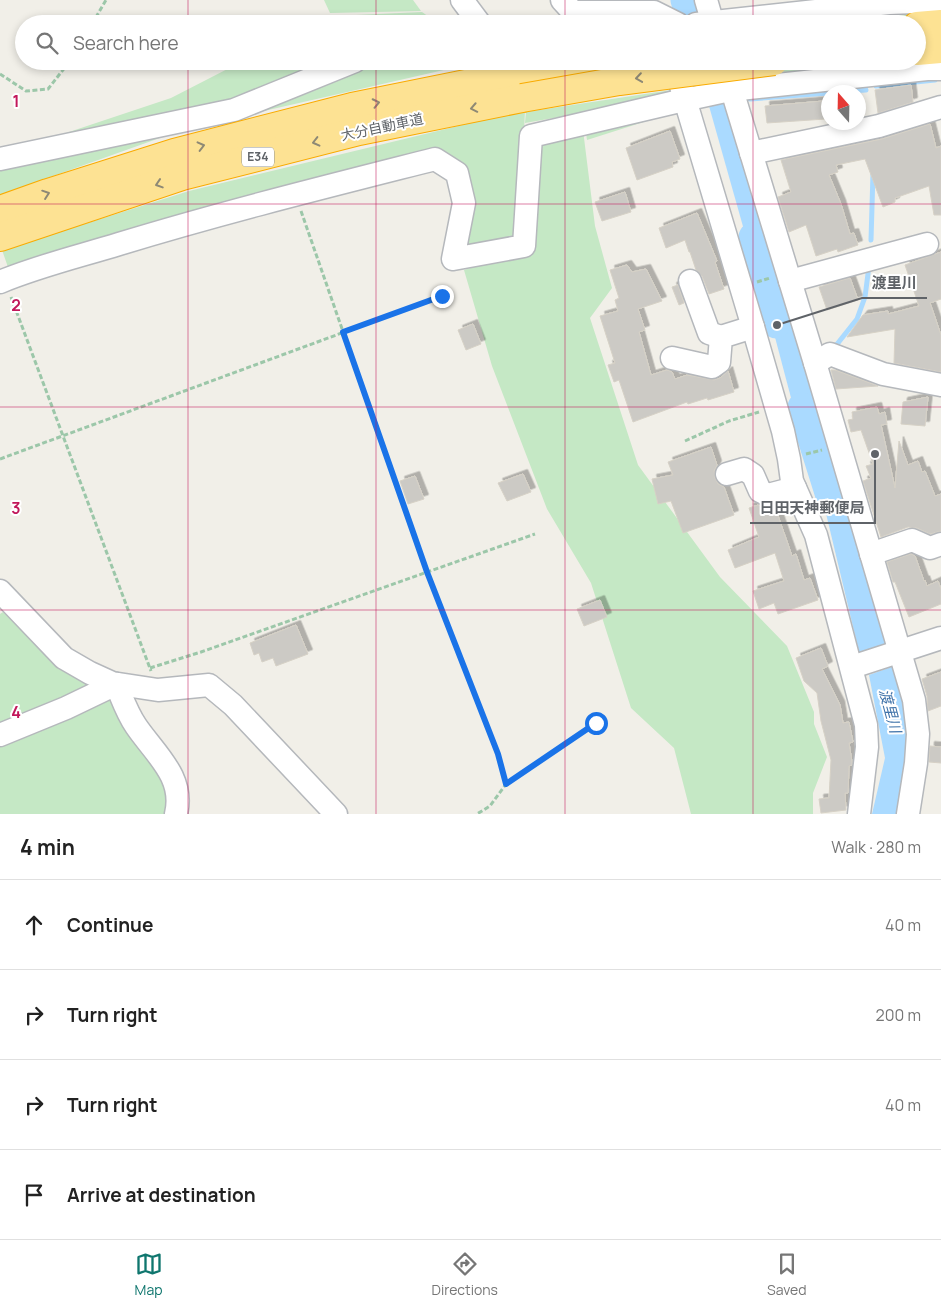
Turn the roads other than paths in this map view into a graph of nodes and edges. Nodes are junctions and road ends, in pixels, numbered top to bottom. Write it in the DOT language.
graph roads {
  1 [pos="462,0"];
  2 [pos="562,0"];
  3 [pos="706,0"];
  4 [pos="899,1"];
  5 [pos="941,1"];
  6 [pos="473,15"];
  7 [pos="660,15"];
  8 [pos="707,15"];
  9 [pos="777,15"];
  10 [pos="941,24"];
  11 [pos="926,25"];
  12 [pos="941,49"];
  13 [pos="926,50"];
  14 [pos="941,69"];
  15 [pos="333,70"];
  16 [pos="568,70"];
  17 [pos="677,70"];
  18 [pos="699,70"];
  19 [pos="726,70"];
  20 [pos="917,70"];
  21 [pos="926,70"];
  22 [pos="521,86"];
  23 [pos="731,90"];
  24 [pos="685,100"];
  25 [pos="941,107"];
  26 [pos="751,152"];
  27 [pos="0,159"];
  28 [pos="0,210"];
  29 [pos="0,237"];
  30 [pos="927,244"];
  31 [pos="2,277"];
  32 [pos="784,279"];
  33 [pos="690,281"];
  34 [pos="753,327"];
  35 [pos="721,337"];
  36 [pos="672,358"];
  37 [pos="815,363"];
  38 [pos="941,385"];
  39 [pos="727,474"];
  40 [pos="795,488"];
  41 [pos="941,544"];
  42 [pos="871,554"];
  43 [pos="0,591"];
  44 [pos="941,638"];
  45 [pos="899,652"];
  46 [pos="852,667"];
  47 [pos="116,684"];
  48 [pos="0,735"];
  49 [pos="176,814"];
  50 [pos="336,814"];
  51 [pos="859,814"];
  52 [pos="908,814"];
  1 -- 6 [label="street"];
  2 -- 7 [label="street"];
  3 -- 8 [label="street"];
  4 -- 5 [label="street"];
  4 -- 9 [label="street"];
  10 -- 11 [label="highway"];
  12 -- 13 [label="highway"];
  14 -- 21 [label="street"];
  15 -- 27 [label="street"];
  16 -- 22 [label="highway, 大分自動車道 / E34"];
  17 -- 24 [label="street"];
  18 -- 22 [label="highway, 大分自動車道 / E34, one-way, bridge"];
  19 -- 23 [label="street"];
  20 -- 23 [label="street"];
  28 -- 22 [label="highway, 大分自動車道 / E34, one-way"];
  22 -- 29 [label="highway, 大分自動車道 / E34, one-way"];
  23 -- 24 [label="street"];
  23 -- 26 [label="street"];
  24 -- 31 [label="street"];
  24 -- 34 [label="street"];
  25 -- 26 [label="street"];
  26 -- 32 [label="street"];
  30 -- 32 [label="street"];
  32 -- 37 [label="street"];
  33 -- 35 [label="street"];
  34 -- 35 [label="street"];
  34 -- 40 [label="street"];
  35 -- 36 [label="street"];
  37 -- 38 [label="street"];
  37 -- 42 [label="street"];
  39 -- 40 [label="street"];
  40 -- 46 [label="street"];
  41 -- 42 [label="street"];
  42 -- 45 [label="street"];
  43 -- 47 [label="street"];
  44 -- 45 [label="street"];
  45 -- 46 [label="street"];
  45 -- 52 [label="street"];
  46 -- 51 [label="street"];
  47 -- 48 [label="street"];
  47 -- 49 [label="street"];
  47 -- 50 [label="street"];
}
